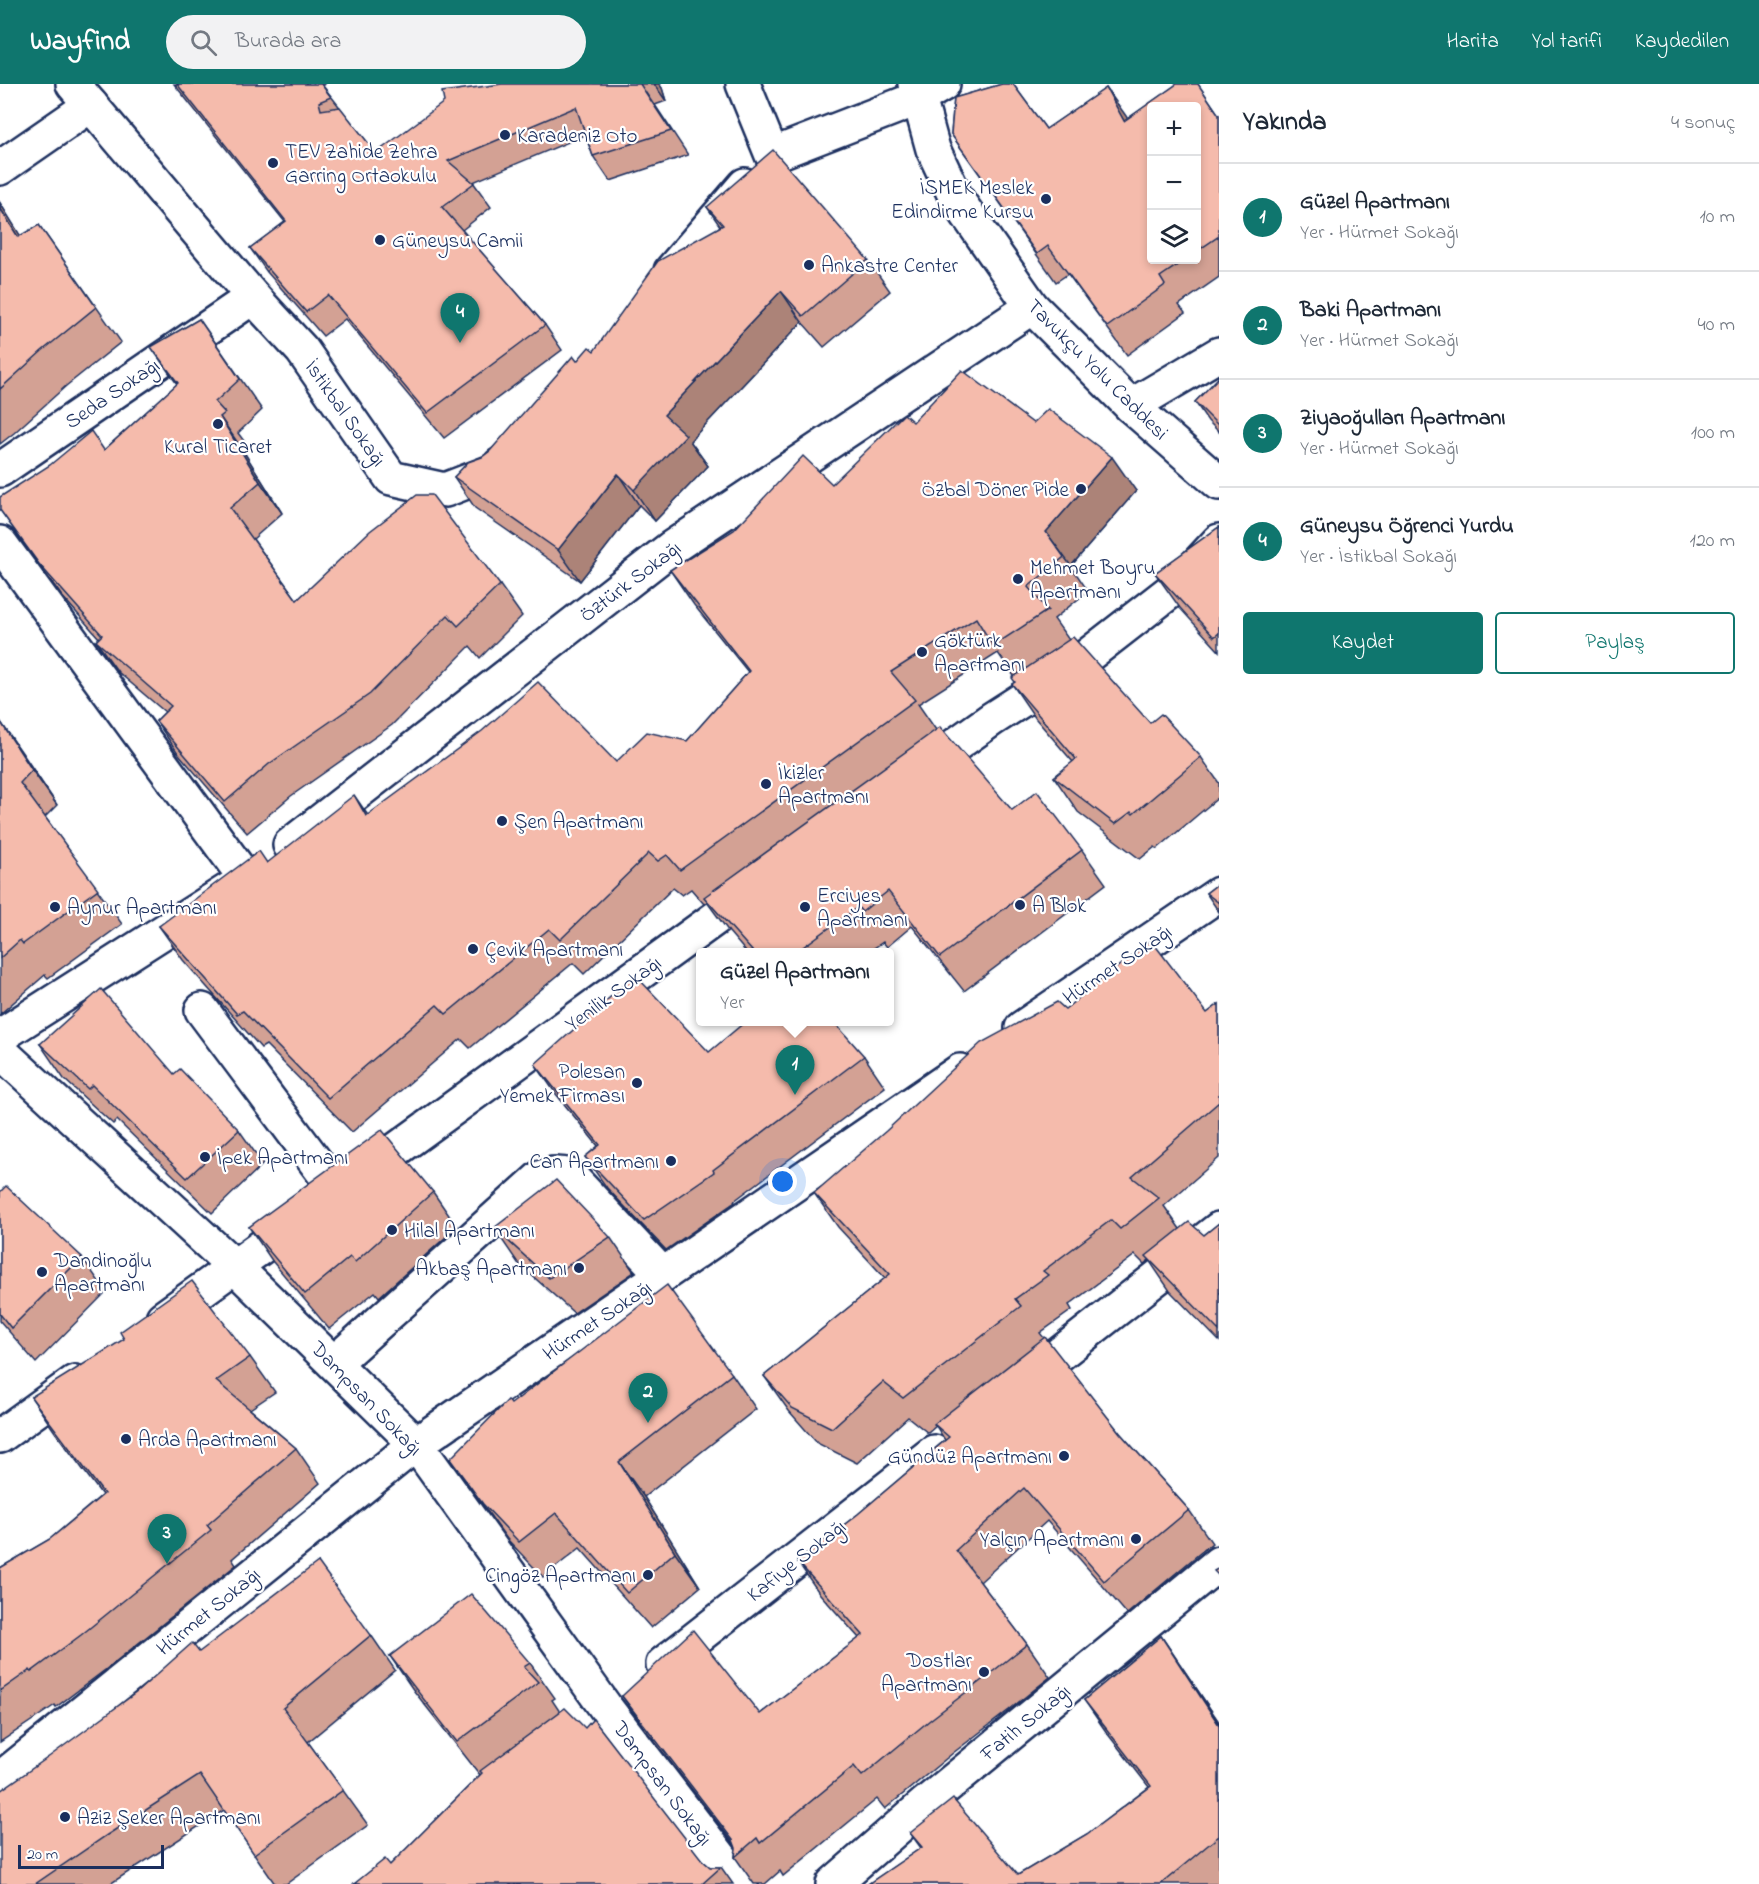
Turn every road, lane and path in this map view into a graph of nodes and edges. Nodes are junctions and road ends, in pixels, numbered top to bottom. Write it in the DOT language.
graph roads {
  1 [pos="743,84"];
  2 [pos="926,89"];
  3 [pos="82,94"];
  4 [pos="772,155"];
  5 [pos="0,168"];
  6 [pos="654,290"];
  7 [pos="253,297"];
  8 [pos="1032,307"];
  9 [pos="1219,354"];
  10 [pos="1131,406"];
  11 [pos="520,443"];
  12 [pos="0,470"];
  13 [pos="1219,483"];
  14 [pos="1219,541"];
  15 [pos="0,543"];
  16 [pos="896,788"];
  17 [pos="781,872"];
  18 [pos="246,879"];
  19 [pos="1219,894"];
  20 [pos="202,1010"];
  21 [pos="0,1036"];
  22 [pos="0,1051"];
  23 [pos="338,1192"];
  24 [pos="1219,1229"];
  25 [pos="235,1267"];
  26 [pos="663,1275"];
  27 [pos="141,1334"];
  28 [pos="334,1363"];
  29 [pos="94,1368"];
  30 [pos="1002,1399"];
  31 [pos="0,1436"];
  32 [pos="955,1436"];
  33 [pos="416,1444"];
  34 [pos="1219,1563"];
  35 [pos="625,1694"];
  36 [pos="579,1728"];
  37 [pos="0,1779"];
  38 [pos="741,1884"];
  39 [pos="833,1884"];
  1 -- 4 [label="street"];
  2 -- 4 [label="street"];
  2 -- 8 [label="street, Tavukçu Yolu Caddesi"];
  3 -- 5 [label="street"];
  3 -- 7 [label="street, İstikbal Sokağı"];
  4 -- 6 [label="street"];
  7 -- 11 [label="street, İstikbal Sokağı"];
  7 -- 12 [label="street, Seda Sokağı"];
  8 -- 10 [label="street, Tavukçu Yolu Caddesi"];
  8 -- 18 [label="street, Öztürk Sokağı"];
  9 -- 10 [label="street"];
  10 -- 13 [label="street, Tavukçu Yolu Caddesi"];
  14 -- 16 [label="street"];
  15 -- 18 [label="street"];
  17 -- 23 [label="street, Yenilik Sokağı"];
  18 -- 21 [label="street, Öztürk Sokağı"];
  19 -- 26 [label="street, Hürmet Sokağı"];
  20 -- 23 [label="street"];
  22 -- 25 [label="street, Dampsan Sokağı"];
  23 -- 25 [label="street, Yenilik Sokağı"];
  24 -- 30 [label="street"];
  25 -- 27 [label="street, Yenilik Sokağı"];
  25 -- 28 [label="street, Dampsan Sokağı"];
  26 -- 28 [label="street"];
  26 -- 33 [label="street, Hürmet Sokağı"];
  28 -- 33 [label="street, Dampsan Sokağı"];
  29 -- 31 [label="street"];
  32 -- 35 [label="street, Kafiye Sokağı"];
  33 -- 35 [label="street, Dampsan Sokağı"];
  33 -- 37 [label="street, Hürmet Sokağı"];
  34 -- 39 [label="street, Fatih Sokağı"];
  35 -- 36 [label="street, Kafiye Sokağı"];
  35 -- 38 [label="street, Dampsan Sokağı"];
}
